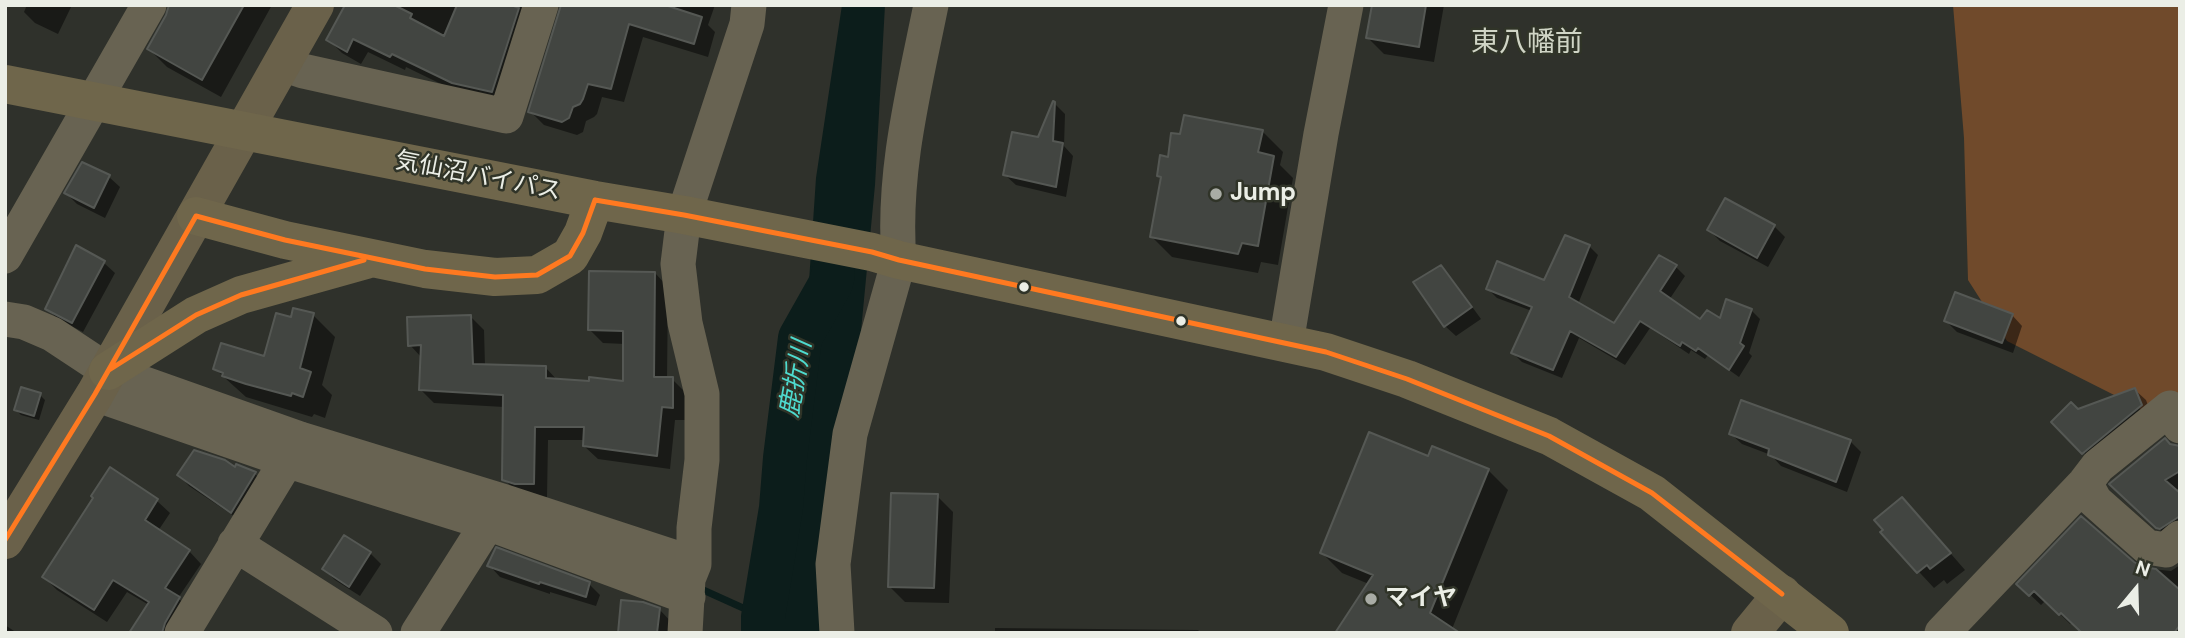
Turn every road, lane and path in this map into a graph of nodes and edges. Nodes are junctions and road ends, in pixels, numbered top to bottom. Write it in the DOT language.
graph roads {
  1 [pos="149,5"];
  2 [pos="315,5"];
  3 [pos="541,5"];
  4 [pos="749,5"];
  5 [pos="931,5"];
  6 [pos="1346,5"];
  7 [pos="282,64"];
  8 [pos="5,84"];
  9 [pos="595,200"];
  10 [pos="195,216"];
  11 [pos="699,218"];
  12 [pos="5,256"];
  13 [pos="885,256"];
  14 [pos="374,257"];
  15 [pos="5,319"];
  16 [pos="1286,344"];
  17 [pos="102,382"];
  18 [pos="2180,426"];
  19 [pos="293,449"];
  20 [pos="2085,483"];
  21 [pos="495,512"];
  22 [pos="2180,538"];
  23 [pos="5,540"];
  24 [pos="235,544"];
  25 [pos="691,581"];
  26 [pos="1783,594"];
  27 [pos="182,633"];
  28 [pos="375,633"];
  29 [pos="418,633"];
  30 [pos="685,633"];
  31 [pos="837,633"];
  32 [pos="1750,633"];
  33 [pos="1830,633"];
  34 [pos="1942,633"];
  1 -- 12 [label="street"];
  2 -- 7 [label="main road"];
  3 -- 7 [label="street"];
  4 -- 11 [label="street"];
  5 -- 13 [label="street"];
  6 -- 16 [label="street"];
  7 -- 10 [label="main road"];
  8 -- 9 [label="highway, 気仙沼バイパス"];
  9 -- 11 [label="highway, 気仙沼バイパス"];
  9 -- 14 [label="highway"];
  10 -- 14 [label="highway"];
  10 -- 17 [label="main road"];
  11 -- 13 [label="highway, 気仙沼バイパス"];
  11 -- 25 [label="street"];
  13 -- 16 [label="highway, 気仙沼バイパス"];
  13 -- 31 [label="street"];
  14 -- 17 [label="highway"];
  15 -- 17 [label="street"];
  16 -- 26 [label="highway, 気仙沼バイパス"];
  17 -- 19 [label="street"];
  17 -- 23 [label="main road"];
  18 -- 20 [label="street"];
  19 -- 21 [label="street"];
  19 -- 24 [label="street"];
  20 -- 22 [label="street"];
  20 -- 34 [label="street"];
  21 -- 25 [label="street"];
  21 -- 29 [label="street"];
  24 -- 27 [label="street"];
  24 -- 28 [label="street"];
  25 -- 30 [label="street"];
  26 -- 32 [label="main road"];
  26 -- 33 [label="highway, 気仙沼バイパス"];
}
